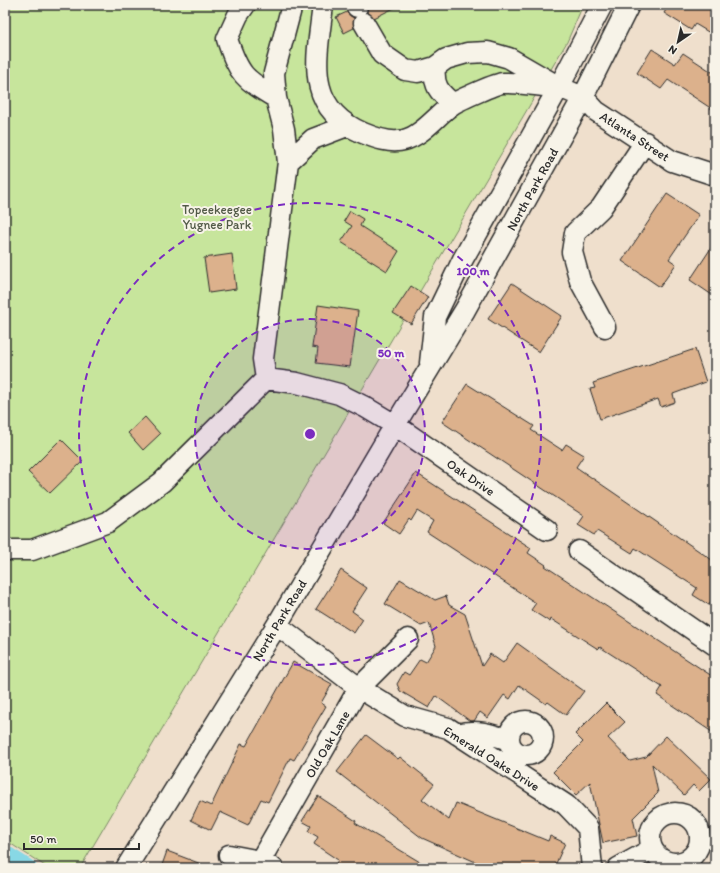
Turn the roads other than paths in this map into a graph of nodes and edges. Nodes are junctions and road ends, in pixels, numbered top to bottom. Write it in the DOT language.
graph roads {
  1 [pos="245,5"];
  2 [pos="292,5"];
  3 [pos="323,5"];
  4 [pos="602,5"];
  5 [pos="629,5"];
  6 [pos="359,12"];
  7 [pos="435,67"];
  8 [pos="559,88"];
  9 [pos="582,97"];
  10 [pos="276,98"];
  11 [pos="453,104"];
  12 [pos="347,126"];
  13 [pos="645,142"];
  14 [pos="288,162"];
  15 [pos="715,175"];
  16 [pos="605,327"];
  17 [pos="429,369"];
  18 [pos="266,379"];
  19 [pos="395,425"];
  20 [pos="547,530"];
  21 [pos="5,550"];
  22 [pos="579,551"];
  23 [pos="277,625"];
  24 [pos="408,639"];
  25 [pos="715,645"];
  26 [pos="358,688"];
  27 [pos="457,734"];
  28 [pos="509,740"];
  29 [pos="530,754"];
  30 [pos="544,791"];
  31 [pos="652,849"];
  32 [pos="229,855"];
  33 [pos="266,864"];
  34 [pos="126,868"];
  35 [pos="592,868"];
  36 [pos="618,868"];
  1 -- 10 [label="street"];
  2 -- 10 [label="street"];
  3 -- 12 [label="street"];
  4 -- 8 [label="street, North Park Road"];
  5 -- 9 [label="street, North Park Road"];
  6 -- 7 [label="street"];
  7 -- 8 [label="street"];
  7 -- 11 [label="street"];
  8 -- 9 [label="street"];
  8 -- 11 [label="street"];
  8 -- 17 [label="street, North Park Road"];
  9 -- 13 [label="street, Atlanta Street"];
  9 -- 17 [label="street, North Park Road"];
  10 -- 14 [label="street"];
  11 -- 12 [label="street"];
  12 -- 14 [label="street"];
  13 -- 15 [label="street, Atlanta Street"];
  13 -- 16 [label="street"];
  14 -- 18 [label="street"];
  17 -- 19 [label="street, North Park Road"];
  18 -- 19 [label="street, Oak Drive"];
  18 -- 21 [label="street"];
  19 -- 20 [label="street, Oak Drive"];
  19 -- 23 [label="street, North Park Road"];
  22 -- 25 [label="street"];
  23 -- 26 [label="street, Emerald Oaks Drive"];
  23 -- 34 [label="street, North Park Road"];
  24 -- 26 [label="street, Old Oak Lane"];
  26 -- 27 [label="street, Emerald Oaks Drive"];
  26 -- 33 [label="street, Old Oak Lane"];
  27 -- 28 [label="street"];
  27 -- 30 [label="street, Emerald Oaks Drive"];
  28 -- 29 [label="street"];
  28 -- 29 [label="street"];
  29 -- 30 [label="street"];
  30 -- 35 [label="street, Emerald Oaks Drive"];
  31 -- 36 [label="street"];
  32 -- 33 [label="street"];
}
